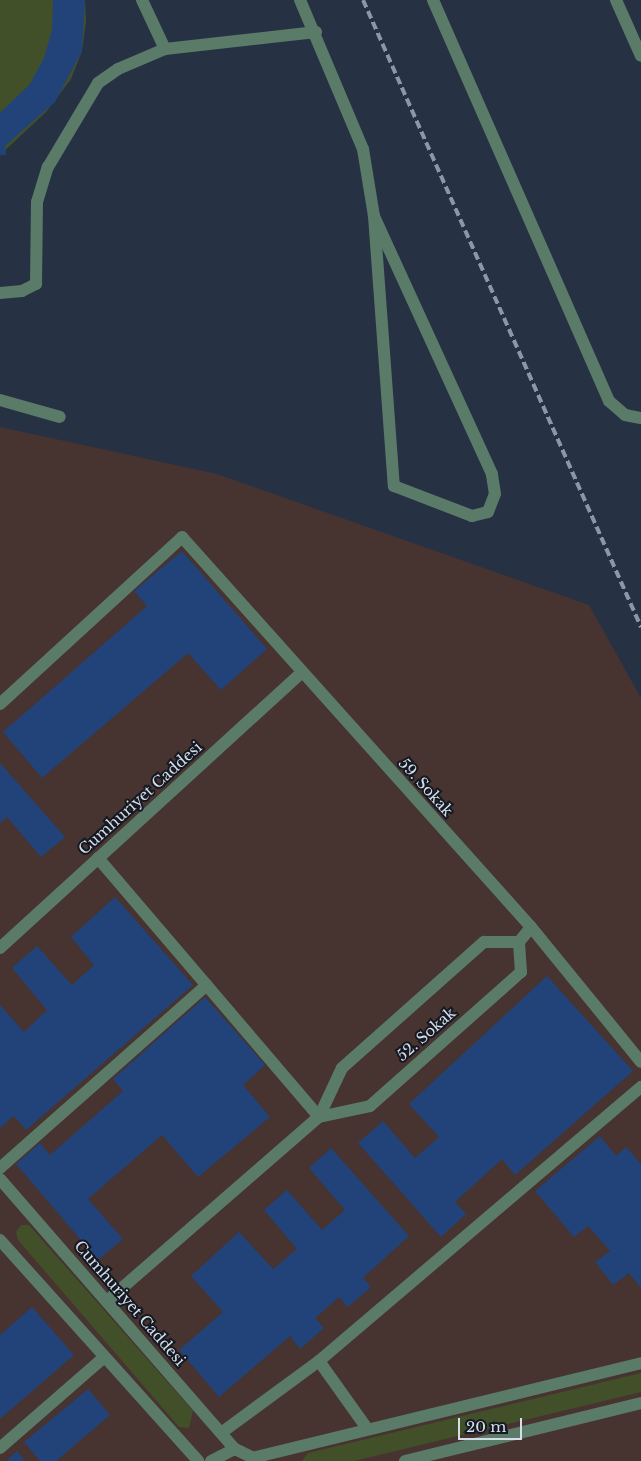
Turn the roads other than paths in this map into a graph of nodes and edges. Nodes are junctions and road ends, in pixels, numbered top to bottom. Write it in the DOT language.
graph roads {
  1 [pos="142,0"];
  2 [pos="300,0"];
  3 [pos="433,0"];
  4 [pos="616,0"];
  5 [pos="316,32"];
  6 [pos="165,49"];
  7 [pos="641,56"];
  8 [pos="374,216"];
  9 [pos="0,293"];
  10 [pos="0,400"];
  11 [pos="60,417"];
  12 [pos="641,418"];
  13 [pos="301,672"];
  14 [pos="0,704"];
  15 [pos="98,858"];
  16 [pos="531,927"];
  17 [pos="519,942"];
  18 [pos="0,948"];
  19 [pos="207,985"];
  20 [pos="641,1062"];
  21 [pos="641,1087"];
  22 [pos="319,1117"];
  23 [pos="0,1168"];
  24 [pos="0,1179"];
  25 [pos="0,1240"];
  26 [pos="107,1301"];
  27 [pos="103,1358"];
  28 [pos="318,1361"];
  29 [pos="641,1363"];
  30 [pos="641,1404"];
  31 [pos="366,1426"];
  32 [pos="221,1433"];
  33 [pos="0,1448"];
  34 [pos="235,1449"];
  35 [pos="451,1456"];
  36 [pos="258,1459"];
  37 [pos="198,1461"];
  38 [pos="211,1461"];
  39 [pos="405,1461"];
  1 -- 6 [label="street"];
  2 -- 5 [label="street"];
  3 -- 12 [label="street"];
  4 -- 7 [label="street"];
  5 -- 6 [label="street"];
  5 -- 8 [label="street"];
  6 -- 9 [label="street"];
  8 -- 8 [label="street"];
  10 -- 11 [label="street"];
  13 -- 14 [label="street, 59. Sokak"];
  13 -- 15 [label="street, Cumhuriyet Caddesi"];
  13 -- 16 [label="street, 59. Sokak"];
  15 -- 18 [label="street, Cumhuriyet Caddesi"];
  15 -- 19 [label="street"];
  16 -- 17 [label="street"];
  16 -- 20 [label="street, 59. Sokak"];
  17 -- 22 [label="street, 52. Sokak"];
  17 -- 22 [label="street, 52. Sokak"];
  19 -- 22 [label="street"];
  19 -- 23 [label="street"];
  21 -- 28 [label="street"];
  22 -- 26 [label="street, 52. Sokak"];
  24 -- 26 [label="street, Cumhuriyet Caddesi"];
  25 -- 27 [label="street"];
  26 -- 32 [label="street, Cumhuriyet Caddesi"];
  27 -- 33 [label="street"];
  27 -- 37 [label="street"];
  28 -- 31 [label="street"];
  28 -- 32 [label="street"];
  29 -- 31 [label="street"];
  30 -- 35 [label="street"];
  31 -- 36 [label="street"];
  32 -- 34 [label="street, Cumhuriyet Caddesi"];
  34 -- 36 [label="street"];
  34 -- 38 [label="street"];
  35 -- 39 [label="street"];
}
